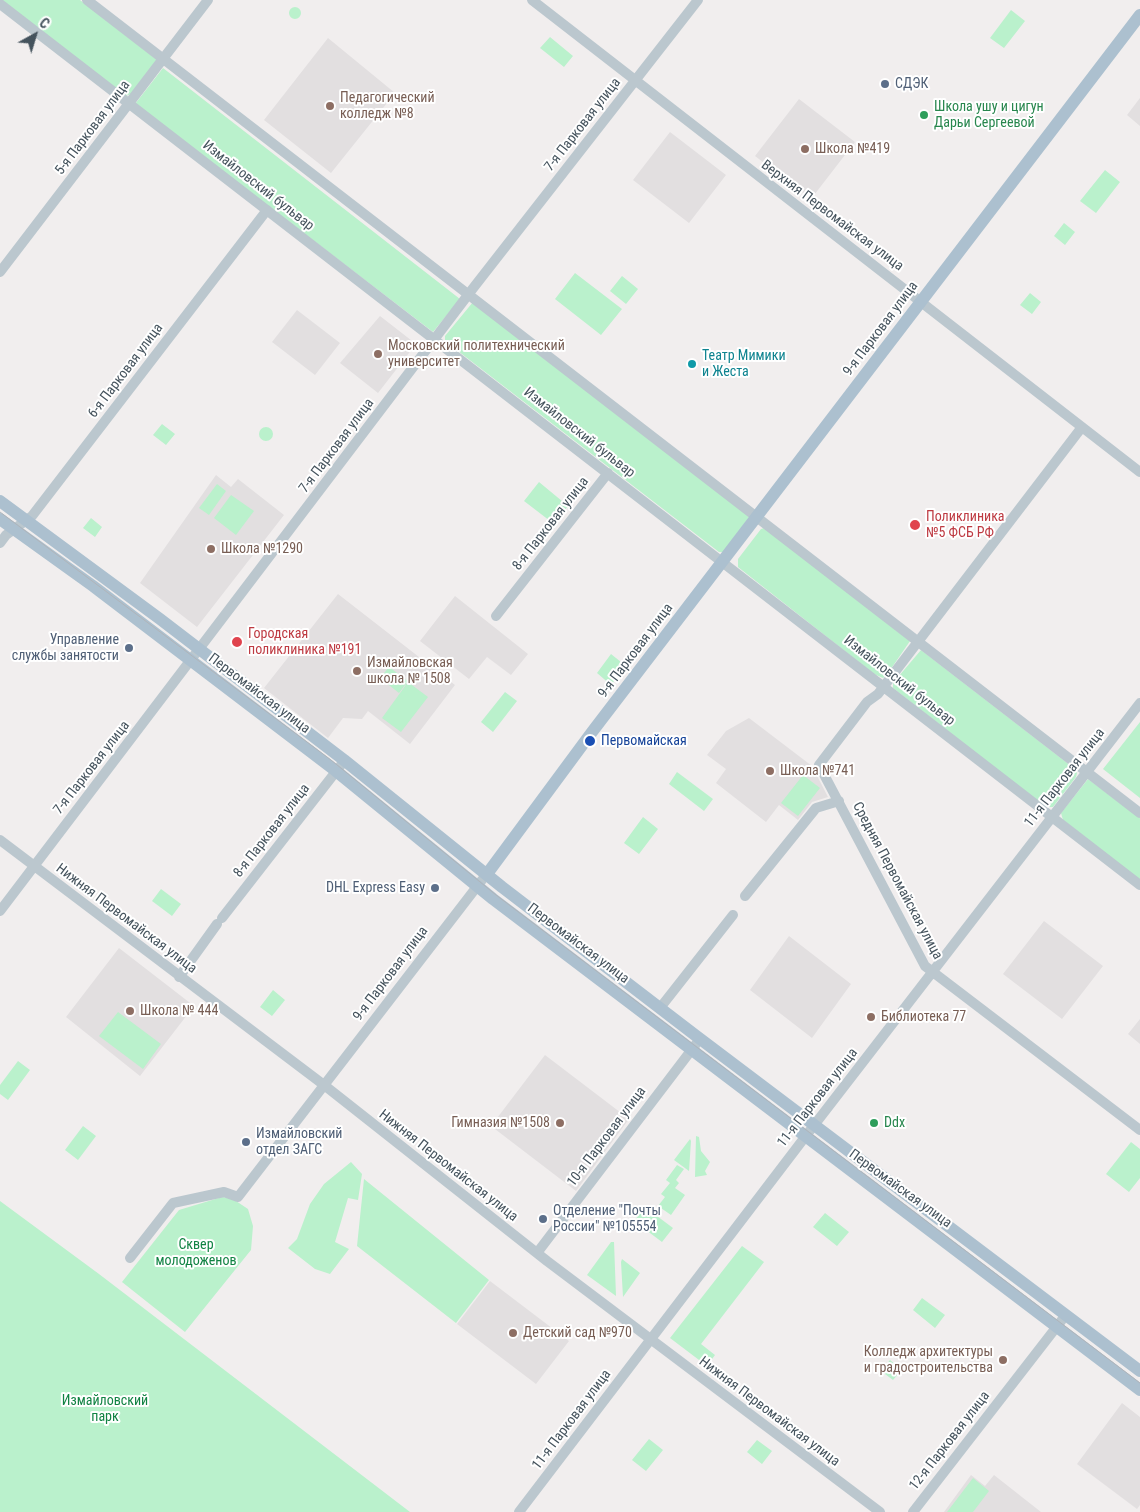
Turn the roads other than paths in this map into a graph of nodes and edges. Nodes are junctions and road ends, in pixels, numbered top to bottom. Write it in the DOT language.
graph roads {
  1 [pos="87,0"];
  2 [pos="208,0"];
  3 [pos="532,0"];
  4 [pos="698,0"];
  5 [pos="0,4"];
  6 [pos="1140,15"];
  7 [pos="163,59"];
  8 [pos="635,80"];
  9 [pos="129,103"];
  10 [pos="267,210"];
  11 [pos="0,272"];
  12 [pos="469,295"];
  13 [pos="921,302"];
  14 [pos="435,340"];
  15 [pos="1082,427"];
  16 [pos="1140,472"];
  17 [pos="608,473"];
  18 [pos="0,501"];
  19 [pos="758,516"];
  20 [pos="0,519"];
  21 [pos="28,520"];
  22 [pos="14,528"];
  23 [pos="0,543"];
  24 [pos="723,562"];
  25 [pos="496,616"];
  26 [pos="918,642"];
  27 [pos="200,650"];
  28 [pos="191,661"];
  29 [pos="884,687"];
  30 [pos="1140,704"];
  31 [pos="340,765"];
  32 [pos="1087,772"];
  33 [pos="839,801"];
  34 [pos="1140,813"];
  35 [pos="1052,817"];
  36 [pos="0,840"];
  37 [pos="34,866"];
  38 [pos="487,874"];
  39 [pos="1140,885"];
  40 [pos="477,887"];
  41 [pos="744,896"];
  42 [pos="0,911"];
  43 [pos="733,915"];
  44 [pos="932,972"];
  45 [pos="179,977"];
  46 [pos="660,1008"];
  47 [pos="696,1044"];
  48 [pos="324,1085"];
  49 [pos="814,1124"];
  50 [pos="1140,1130"];
  51 [pos="805,1137"];
  52 [pos="537,1253"];
  53 [pos="130,1258"];
  54 [pos="1061,1321"];
  55 [pos="651,1339"];
  56 [pos="1140,1371"];
  57 [pos="1140,1390"];
  58 [pos="519,1512"];
  59 [pos="880,1512"];
  60 [pos="913,1512"];
  1 -- 7 [label="street"];
  2 -- 7 [label="street, 5-я Парковая улица"];
  3 -- 8 [label="street, Верхняя Первомайская улица"];
  4 -- 8 [label="street, 7-я Парковая улица"];
  5 -- 9 [label="street, Измайловский бульвар"];
  6 -- 13 [label="main road, 9-я Парковая улица"];
  7 -- 9 [label="street, 5-я Парковая улица"];
  7 -- 12 [label="street"];
  8 -- 12 [label="street, 7-я Парковая улица"];
  8 -- 13 [label="street, Верхняя Первомайская улица"];
  9 -- 10 [label="street, Измайловский бульвар"];
  9 -- 11 [label="street, 5-я Парковая улица"];
  10 -- 14 [label="street, Измайловский бульвар"];
  10 -- 21 [label="street, 6-я Парковая улица"];
  12 -- 14 [label="street, 7-я Парковая улица"];
  12 -- 19 [label="street"];
  13 -- 15 [label="street, Верхняя Первомайская улица"];
  13 -- 19 [label="main road, 9-я Парковая улица"];
  14 -- 17 [label="street, Измайловский бульвар"];
  14 -- 27 [label="street, 7-я Парковая улица"];
  15 -- 16 [label="street, Верхняя Первомайская улица"];
  15 -- 26 [label="street"];
  17 -- 24 [label="street, Измайловский бульвар"];
  17 -- 25 [label="street, 8-я Парковая улица"];
  18 -- 21 [label="main road, Первомайская улица"];
  19 -- 24 [label="main road, 9-я Парковая улица"];
  19 -- 26 [label="street"];
  20 -- 22 [label="main road, Первомайская улица"];
  21 -- 22 [label="street, 6-я Парковая улица"];
  21 -- 27 [label="main road, Первомайская улица"];
  22 -- 23 [label="street, 6-я Парковая улица"];
  22 -- 28 [label="main road, Первомайская улица"];
  24 -- 29 [label="street, Измайловский бульвар"];
  24 -- 38 [label="main road, 9-я Парковая улица"];
  26 -- 29 [label="street, Средняя Первомайская улица"];
  26 -- 32 [label="street"];
  27 -- 28 [label="street, 7-я Парковая улица"];
  27 -- 31 [label="main road, Первомайская улица"];
  28 -- 31 [label="main road, Первомайская улица"];
  28 -- 37 [label="street, 7-я Парковая улица"];
  29 -- 33 [label="street, Средняя Первомайская улица"];
  29 -- 35 [label="street, Измайловский бульвар"];
  30 -- 32 [label="street, 11-я Парковая улица"];
  31 -- 38 [label="main road, Первомайская улица"];
  31 -- 40 [label="main road, Первомайская улица"];
  31 -- 45 [label="street, 8-я Парковая улица"];
  32 -- 34 [label="street"];
  32 -- 35 [label="street, 11-я Парковая улица"];
  33 -- 41 [label="street"];
  33 -- 44 [label="street, Средняя Первомайская улица"];
  35 -- 39 [label="street, Измайловский бульвар"];
  35 -- 44 [label="street, 11-я Парковая улица"];
  36 -- 37 [label="street, Нижняя Первомайская улица"];
  37 -- 42 [label="street, 7-я Парковая улица"];
  37 -- 45 [label="street, Нижняя Первомайская улица"];
  38 -- 40 [label="street, 9-я Парковая улица"];
  38 -- 46 [label="main road, Первомайская улица"];
  40 -- 47 [label="main road, Первомайская улица"];
  40 -- 48 [label="street, 9-я Парковая улица"];
  43 -- 46 [label="street"];
  44 -- 49 [label="street, 11-я Парковая улица"];
  44 -- 50 [label="street, Средняя Первомайская улица"];
  45 -- 48 [label="street, Нижняя Первомайская улица"];
  46 -- 47 [label="main road, Первомайская улица"];
  47 -- 49 [label="main road, Первомайская улица"];
  47 -- 51 [label="main road, Первомайская улица"];
  47 -- 52 [label="street, 10-я Парковая улица"];
  48 -- 52 [label="street, Нижняя Первомайская улица"];
  48 -- 53 [label="street, 9-я Парковая улица"];
  49 -- 51 [label="street, 11-я Парковая улица"];
  49 -- 54 [label="main road, Первомайская улица"];
  51 -- 54 [label="main road, Первомайская улица"];
  51 -- 55 [label="street, 11-я Парковая улица"];
  52 -- 55 [label="street, Нижняя Первомайская улица"];
  54 -- 56 [label="main road, Первомайская улица"];
  54 -- 57 [label="main road, Первомайская улица"];
  54 -- 60 [label="street, 12-я Парковая улица"];
  55 -- 58 [label="street, 11-я Парковая улица"];
  55 -- 59 [label="street, Нижняя Первомайская улица"];
}
